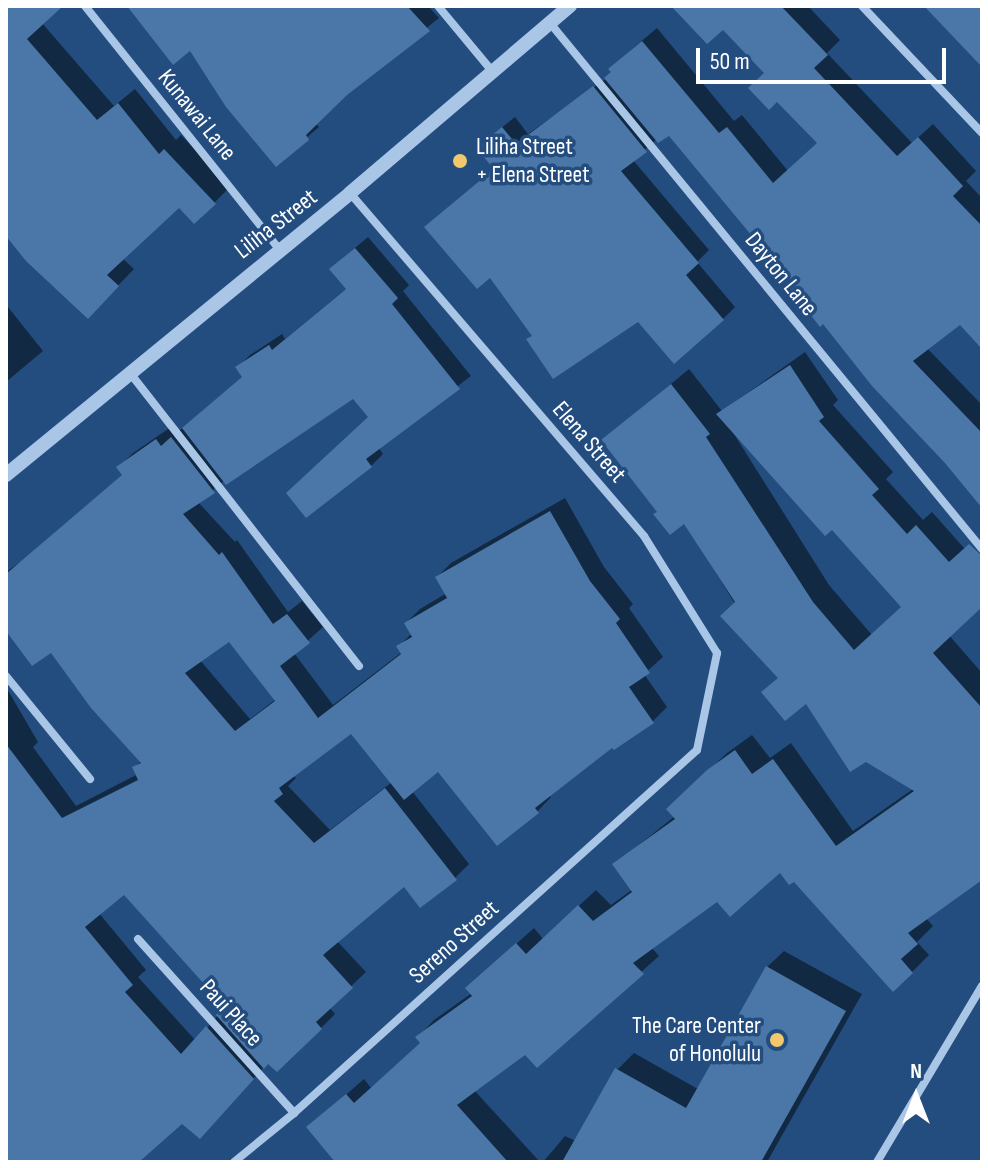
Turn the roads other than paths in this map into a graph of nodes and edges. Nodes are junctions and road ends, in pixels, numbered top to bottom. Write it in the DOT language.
graph roads {
  1 [pos="85,6"];
  2 [pos="438,6"];
  3 [pos="570,6"];
  4 [pos="862,6"];
  5 [pos="550,23"];
  6 [pos="492,71"];
  7 [pos="982,133"];
  8 [pos="350,193"];
  9 [pos="279,249"];
  10 [pos="130,372"];
  11 [pos="6,475"];
  12 [pos="982,549"];
  13 [pos="359,666"];
  14 [pos="6,676"];
  15 [pos="697,750"];
  16 [pos="90,779"];
  17 [pos="138,939"];
  18 [pos="982,986"];
  19 [pos="294,1113"];
  20 [pos="234,1162"];
  21 [pos="877,1162"];
  1 -- 9 [label="street, Kunawai Lane"];
  2 -- 6 [label="street"];
  3 -- 5 [label="street, Liliha Street"];
  4 -- 7 [label="street"];
  5 -- 6 [label="street, Liliha Street"];
  5 -- 12 [label="street, Dayton Lane"];
  6 -- 8 [label="street, Liliha Street"];
  8 -- 9 [label="street, Liliha Street"];
  8 -- 15 [label="street, Elena Street"];
  9 -- 10 [label="street, Liliha Street"];
  10 -- 11 [label="street, Liliha Street"];
  10 -- 13 [label="street"];
  14 -- 16 [label="street"];
  15 -- 19 [label="street, Sereno Street"];
  17 -- 19 [label="street, Paui Place"];
  18 -- 21 [label="street"];
  19 -- 20 [label="street, Sereno Street"];
}
